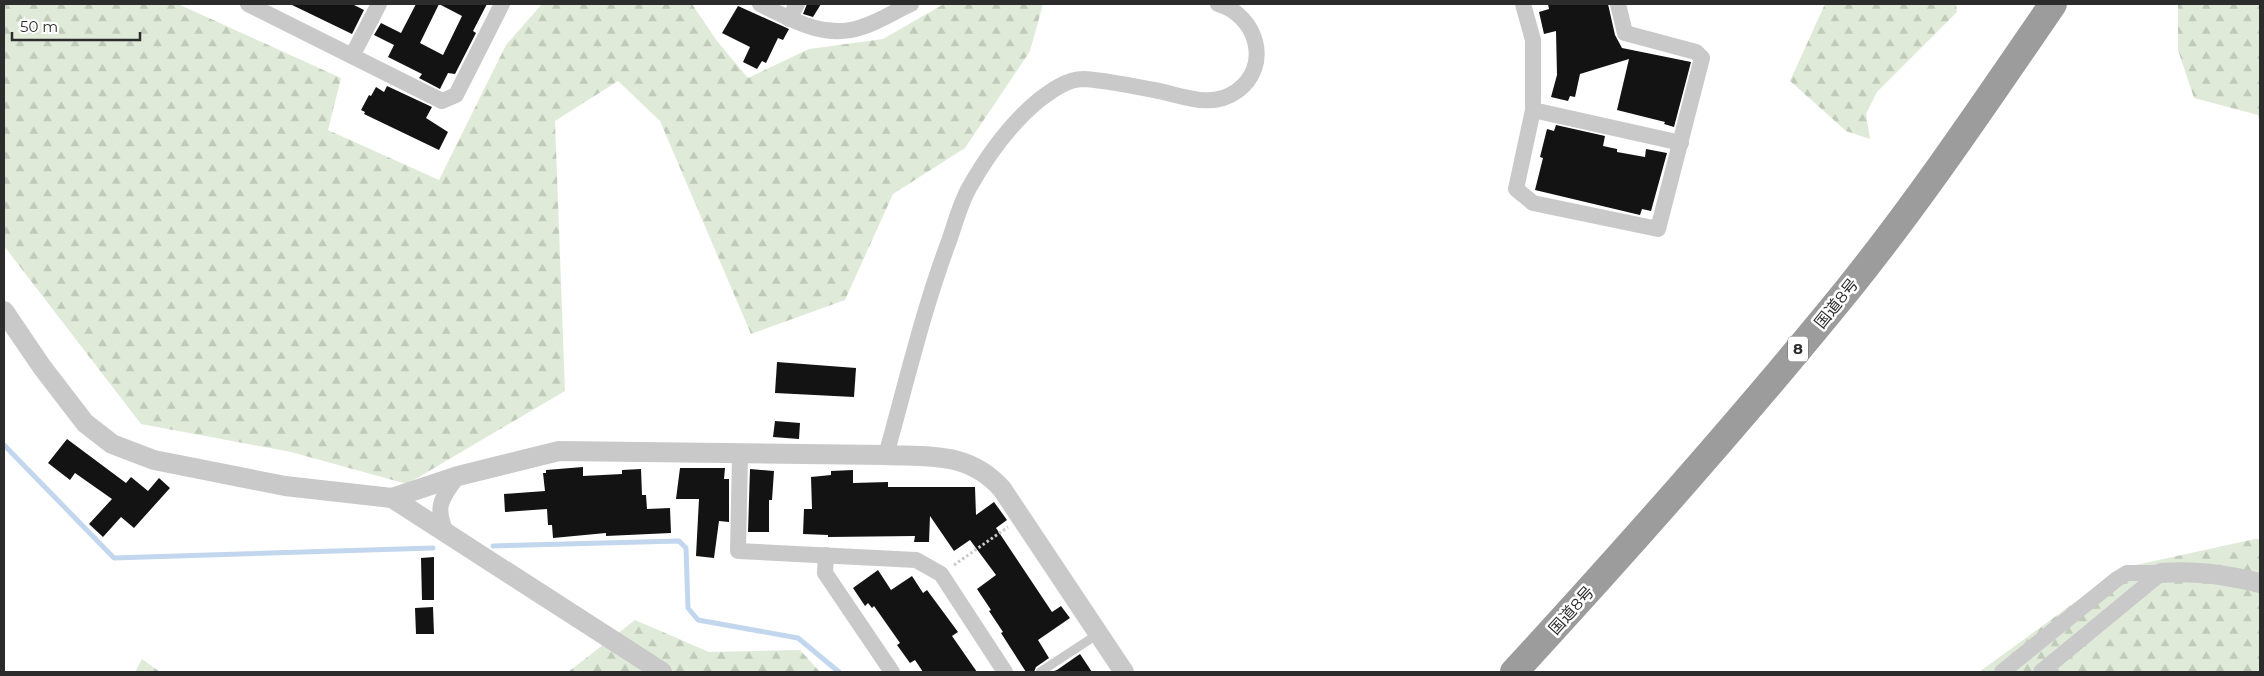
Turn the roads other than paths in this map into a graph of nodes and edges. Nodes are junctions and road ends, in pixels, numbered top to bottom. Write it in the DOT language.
graph roads {
  1 [pos="248,4"];
  2 [pos="379,4"];
  3 [pos="502,4"];
  4 [pos="760,4"];
  5 [pos="796,4"];
  6 [pos="911,4"];
  7 [pos="1218,4"];
  8 [pos="1524,4"];
  9 [pos="1618,4"];
  10 [pos="2052,4"];
  11 [pos="278,10"];
  12 [pos="789,18"];
  13 [pos="352,56"];
  14 [pos="1533,110"];
  15 [pos="1681,143"];
  16 [pos="4,311"];
  17 [pos="740,455"];
  18 [pos="886,455"];
  19 [pos="458,476"];
  20 [pos="392,498"];
  21 [pos="448,536"];
  22 [pos="826,556"];
  23 [pos="2141,573"];
  24 [pos="2161,574"];
  25 [pos="2260,583"];
  26 [pos="1098,634"];
  27 [pos="662,672"];
  28 [pos="892,672"];
  29 [pos="1005,672"];
  30 [pos="1040,672"];
  31 [pos="1124,672"];
  32 [pos="1514,672"];
  33 [pos="2002,672"];
  34 [pos="2017,672"];
  35 [pos="2041,672"];
  1 -- 11 [label="street"];
  2 -- 13 [label="street"];
  3 -- 13 [label="street"];
  4 -- 12 [label="street"];
  5 -- 12 [label="street"];
  6 -- 12 [label="street"];
  7 -- 18 [label="street"];
  8 -- 14 [label="street"];
  9 -- 15 [label="street"];
  10 -- 32 [label="highway, 国道8号 / 8"];
  11 -- 13 [label="street"];
  14 -- 15 [label="street"];
  14 -- 15 [label="street"];
  16 -- 20 [label="street"];
  17 -- 18 [label="street"];
  17 -- 19 [label="street"];
  17 -- 22 [label="street"];
  18 -- 26 [label="street"];
  19 -- 20 [label="street"];
  19 -- 21 [label="street"];
  20 -- 21 [label="street"];
  21 -- 27 [label="street"];
  22 -- 28 [label="street"];
  22 -- 29 [label="street"];
  23 -- 24 [label="street"];
  23 -- 33 [label="street"];
  23 -- 34 [label="street"];
  24 -- 25 [label="street"];
  24 -- 35 [label="street"];
  26 -- 30 [label="lane"];
  26 -- 31 [label="street"];
}
